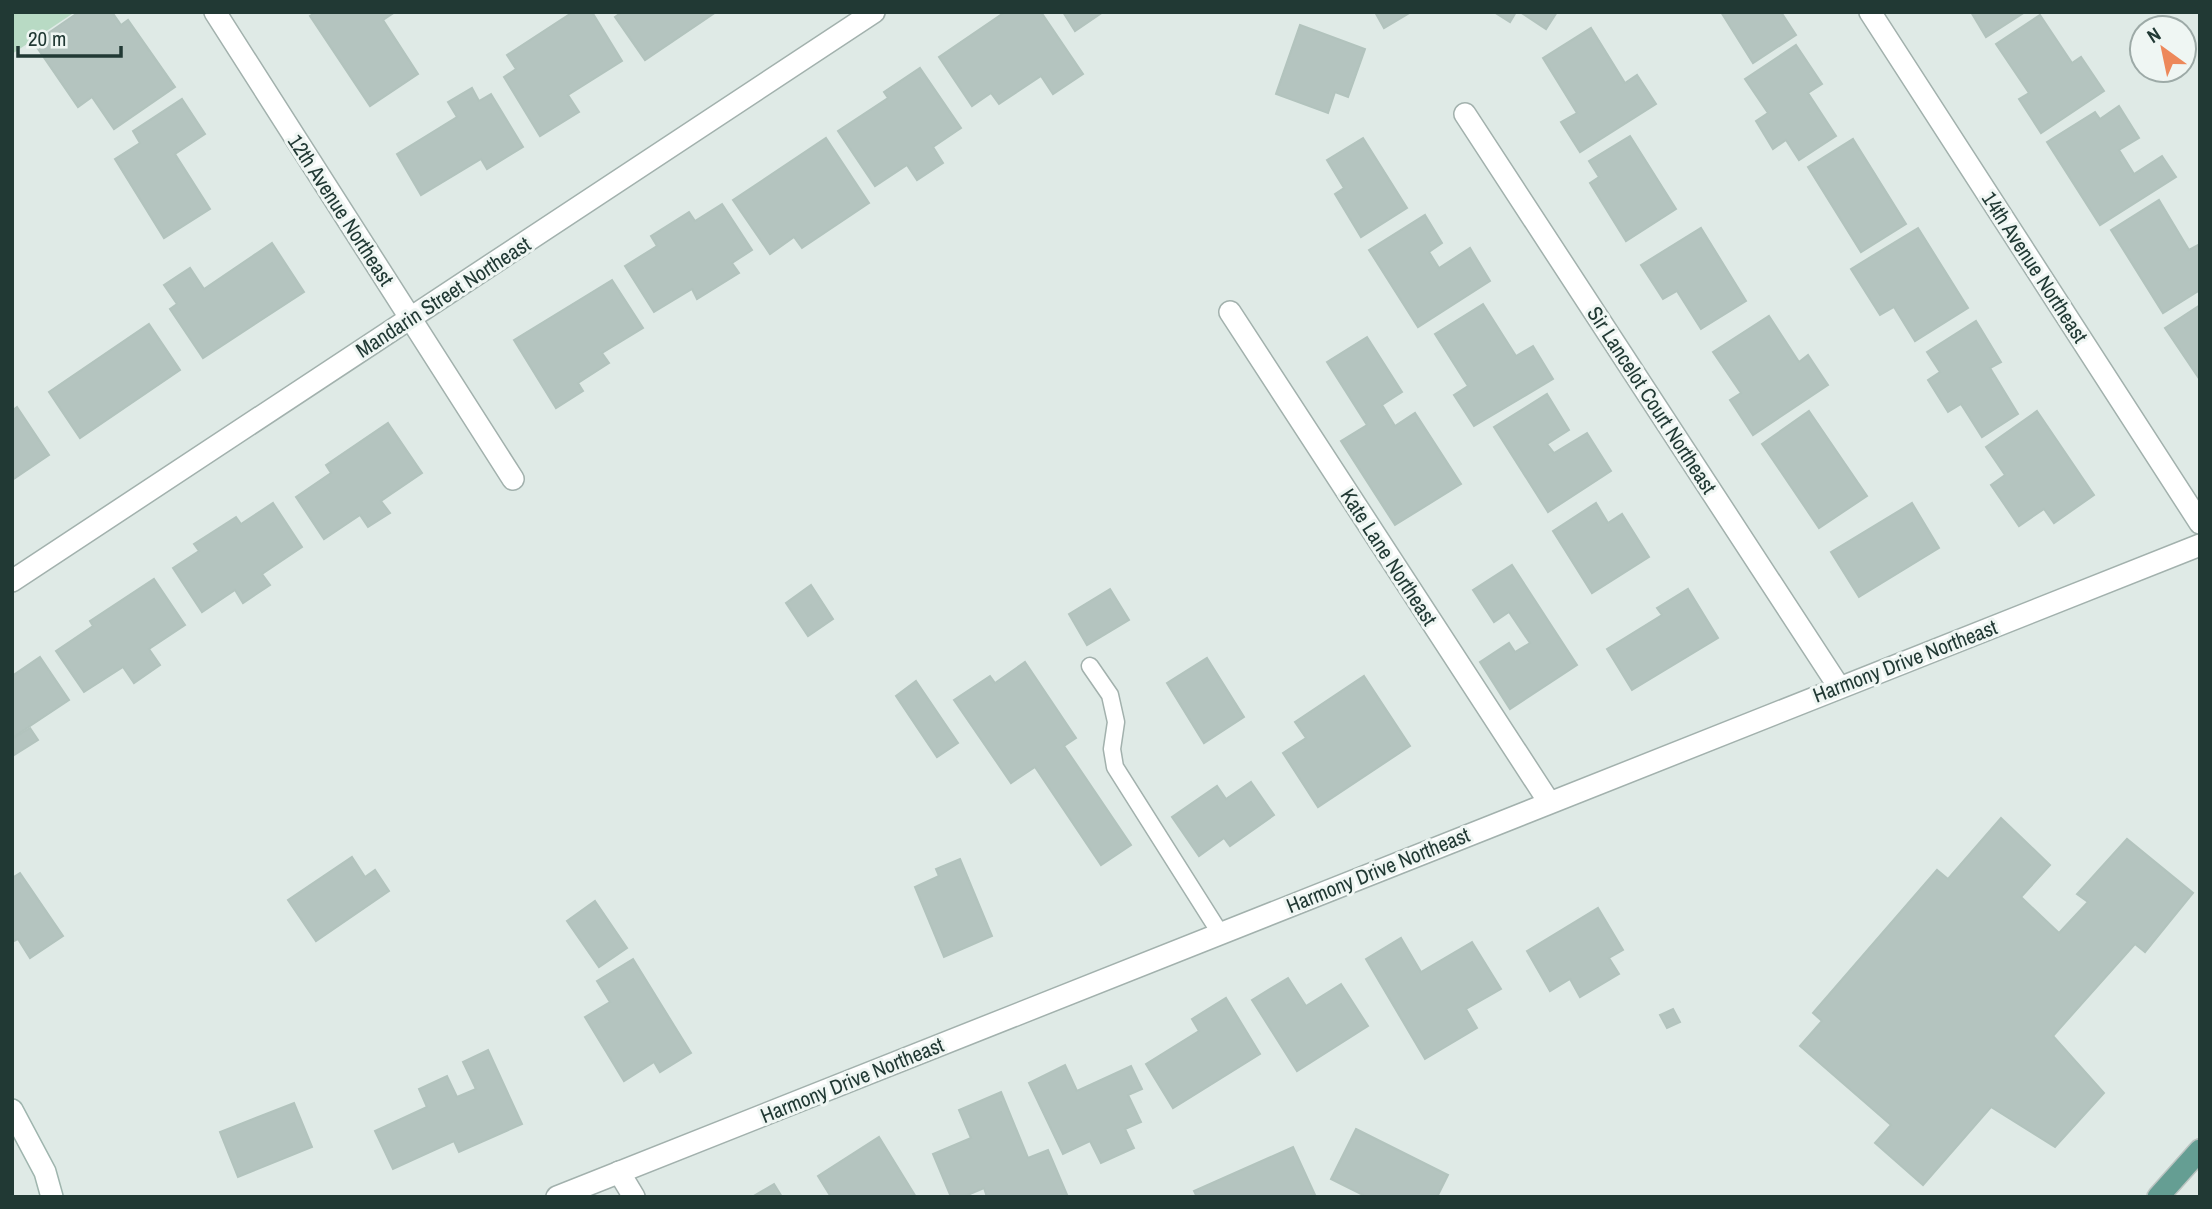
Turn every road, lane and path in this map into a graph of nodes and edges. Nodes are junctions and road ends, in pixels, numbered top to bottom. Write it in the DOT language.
graph roads {
  1 [pos="215,12"];
  2 [pos="874,12"];
  3 [pos="1870,12"];
  4 [pos="1465,114"];
  5 [pos="1230,312"];
  6 [pos="410,318"];
  7 [pos="513,479"];
  8 [pos="2200,523"];
  9 [pos="2200,545"];
  10 [pos="12,581"];
  11 [pos="1090,666"];
  12 [pos="1839,687"];
  13 [pos="1549,803"];
  14 [pos="1220,933"];
  15 [pos="12,1110"];
  16 [pos="2200,1150"];
  17 [pos="619,1172"];
  18 [pos="52,1197"];
  19 [pos="557,1197"];
  20 [pos="634,1197"];
  21 [pos="2158,1197"];
  1 -- 6 [label="street, 12th Avenue Northeast"];
  2 -- 6 [label="street, Mandarin Street Northeast"];
  3 -- 8 [label="street, 14th Avenue Northeast"];
  4 -- 12 [label="street, Sir Lancelot Court Northeast"];
  5 -- 13 [label="street, Kate Lane Northeast"];
  6 -- 7 [label="street, 12th Avenue Northeast"];
  6 -- 10 [label="street, Mandarin Street Northeast"];
  9 -- 12 [label="street, Harmony Drive Northeast"];
  11 -- 14 [label="lane"];
  12 -- 13 [label="street, Harmony Drive Northeast"];
  13 -- 14 [label="street, Harmony Drive Northeast"];
  14 -- 17 [label="street, Harmony Drive Northeast"];
  15 -- 18 [label="street"];
  16 -- 21 [label="main road"];
  17 -- 19 [label="street, Harmony Drive Northeast"];
  17 -- 20 [label="street"];
}
